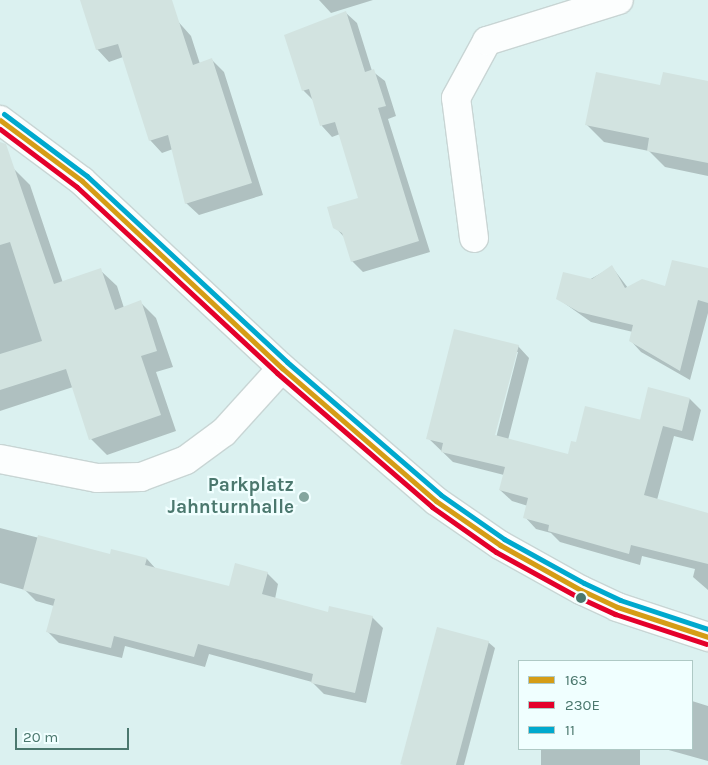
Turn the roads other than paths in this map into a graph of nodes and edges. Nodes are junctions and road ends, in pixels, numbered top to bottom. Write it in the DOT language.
graph roads {
  1 [pos="618,0"];
  2 [pos="0,120"];
  3 [pos="474,238"];
  4 [pos="282,368"];
  5 [pos="0,459"];
  6 [pos="708,637"];
  1 -- 3 [label="street"];
  2 -- 4 [label="street"];
  4 -- 5 [label="street"];
  4 -- 6 [label="street"];
}
